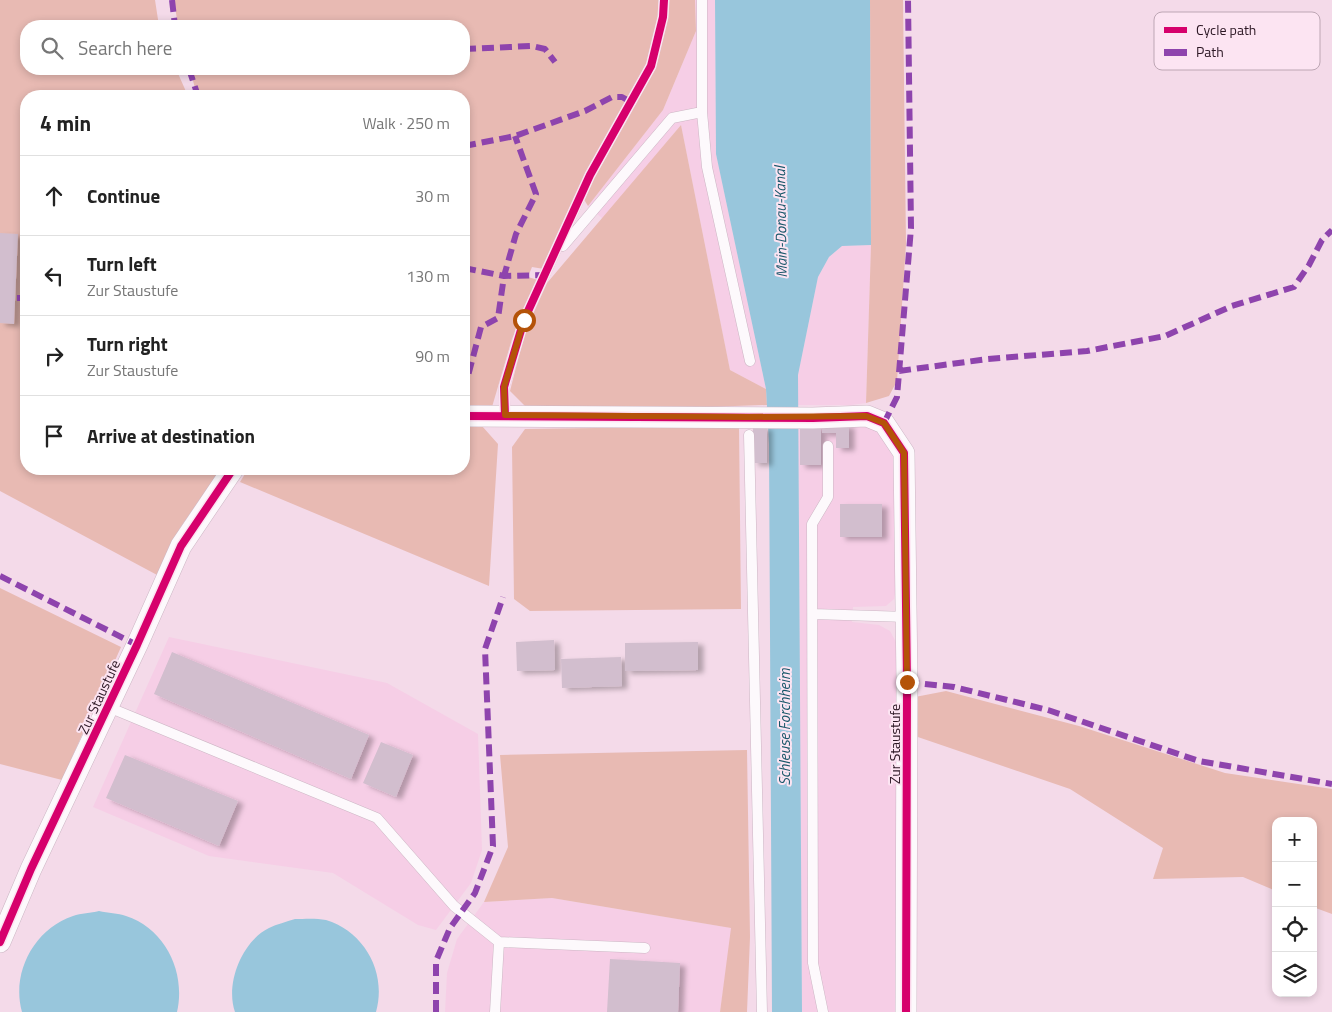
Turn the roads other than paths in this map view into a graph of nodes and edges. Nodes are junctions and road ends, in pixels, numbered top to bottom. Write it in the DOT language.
graph roads {
  1 [pos="664,0"];
  2 [pos="702,0"];
  3 [pos="702,112"];
  4 [pos="555,255"];
  5 [pos="750,362"];
  6 [pos="505,415"];
  7 [pos="470,416"];
  8 [pos="749,426"];
  9 [pos="828,446"];
  10 [pos="228,475"];
  11 [pos="812,614"];
  12 [pos="907,617"];
  13 [pos="108,707"];
  14 [pos="0,942"];
  15 [pos="499,942"];
  16 [pos="645,948"];
  17 [pos="495,1012"];
  18 [pos="762,1012"];
  19 [pos="823,1012"];
  20 [pos="906,1012"];
  1 -- 4 [label="lane"];
  2 -- 3 [label="lane"];
  3 -- 4 [label="lane"];
  3 -- 5 [label="lane"];
  4 -- 6 [label="lane"];
  6 -- 7 [label="street, Zur Staustufe"];
  6 -- 8 [label="street, Zur Staustufe"];
  8 -- 12 [label="street, Zur Staustufe"];
  8 -- 18 [label="lane"];
  9 -- 11 [label="lane"];
  10 -- 13 [label="street, Zur Staustufe"];
  11 -- 12 [label="lane"];
  11 -- 19 [label="lane"];
  12 -- 20 [label="street, Zur Staustufe"];
  13 -- 14 [label="street, Zur Staustufe"];
  13 -- 15 [label="lane"];
  15 -- 16 [label="lane"];
  15 -- 17 [label="lane"];
}
